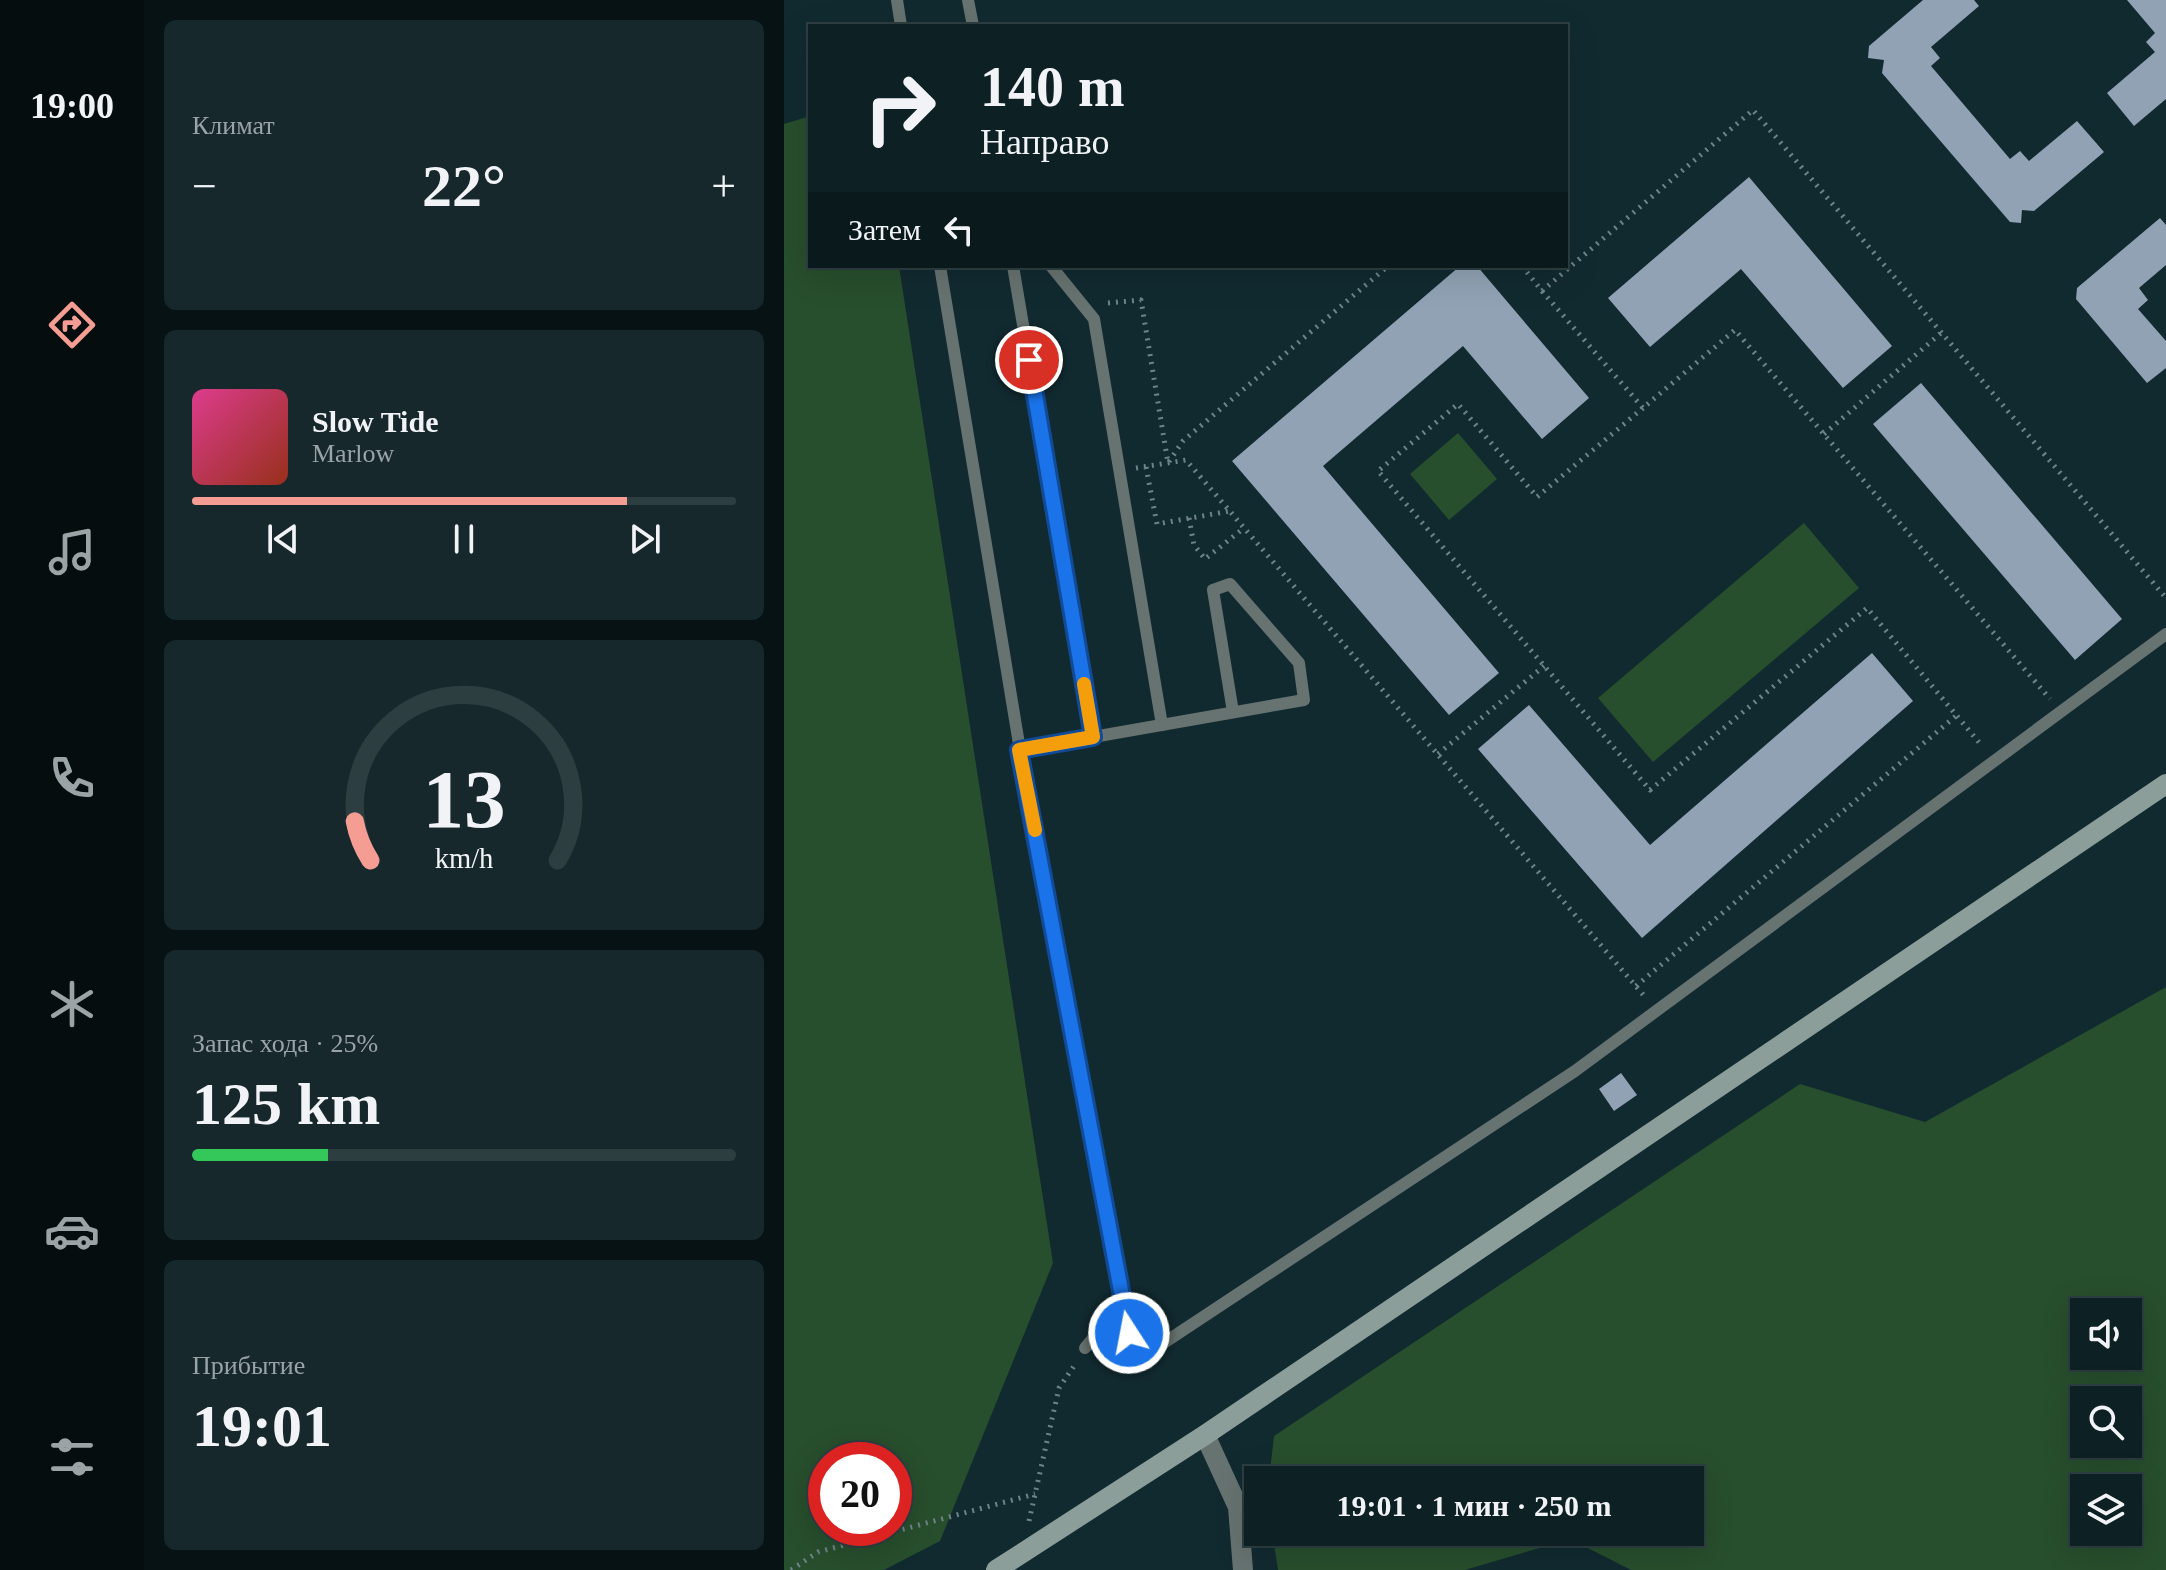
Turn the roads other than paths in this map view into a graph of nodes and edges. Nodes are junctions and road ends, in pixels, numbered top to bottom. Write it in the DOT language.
graph roads {
  1 [pos="897,0"];
  2 [pos="968,0"];
  3 [pos="901,24"];
  4 [pos="973,24"];
  5 [pos="940,268"];
  6 [pos="1013,268"];
  7 [pos="1053,268"];
  8 [pos="2166,634"];
  9 [pos="1233,712"];
  10 [pos="1162,725"];
  11 [pos="1093,737"];
  12 [pos="1019,750"];
  13 [pos="2166,784"];
  14 [pos="1124,1304"];
  15 [pos="1085,1348"];
  16 [pos="1205,1435"];
  17 [pos="996,1570"];
  18 [pos="1243,1570"];
  1 -- 3 [label="lane"];
  2 -- 4 [label="lane"];
  5 -- 12 [label="lane"];
  6 -- 11 [label="lane"];
  7 -- 10 [label="lane"];
  8 -- 14 [label="lane"];
  9 -- 9 [label="lane"];
  9 -- 10 [label="lane"];
  10 -- 11 [label="lane"];
  11 -- 12 [label="lane"];
  12 -- 14 [label="lane"];
  13 -- 16 [label="main road"];
  14 -- 15 [label="lane"];
  16 -- 17 [label="main road"];
  16 -- 18 [label="street"];
}
